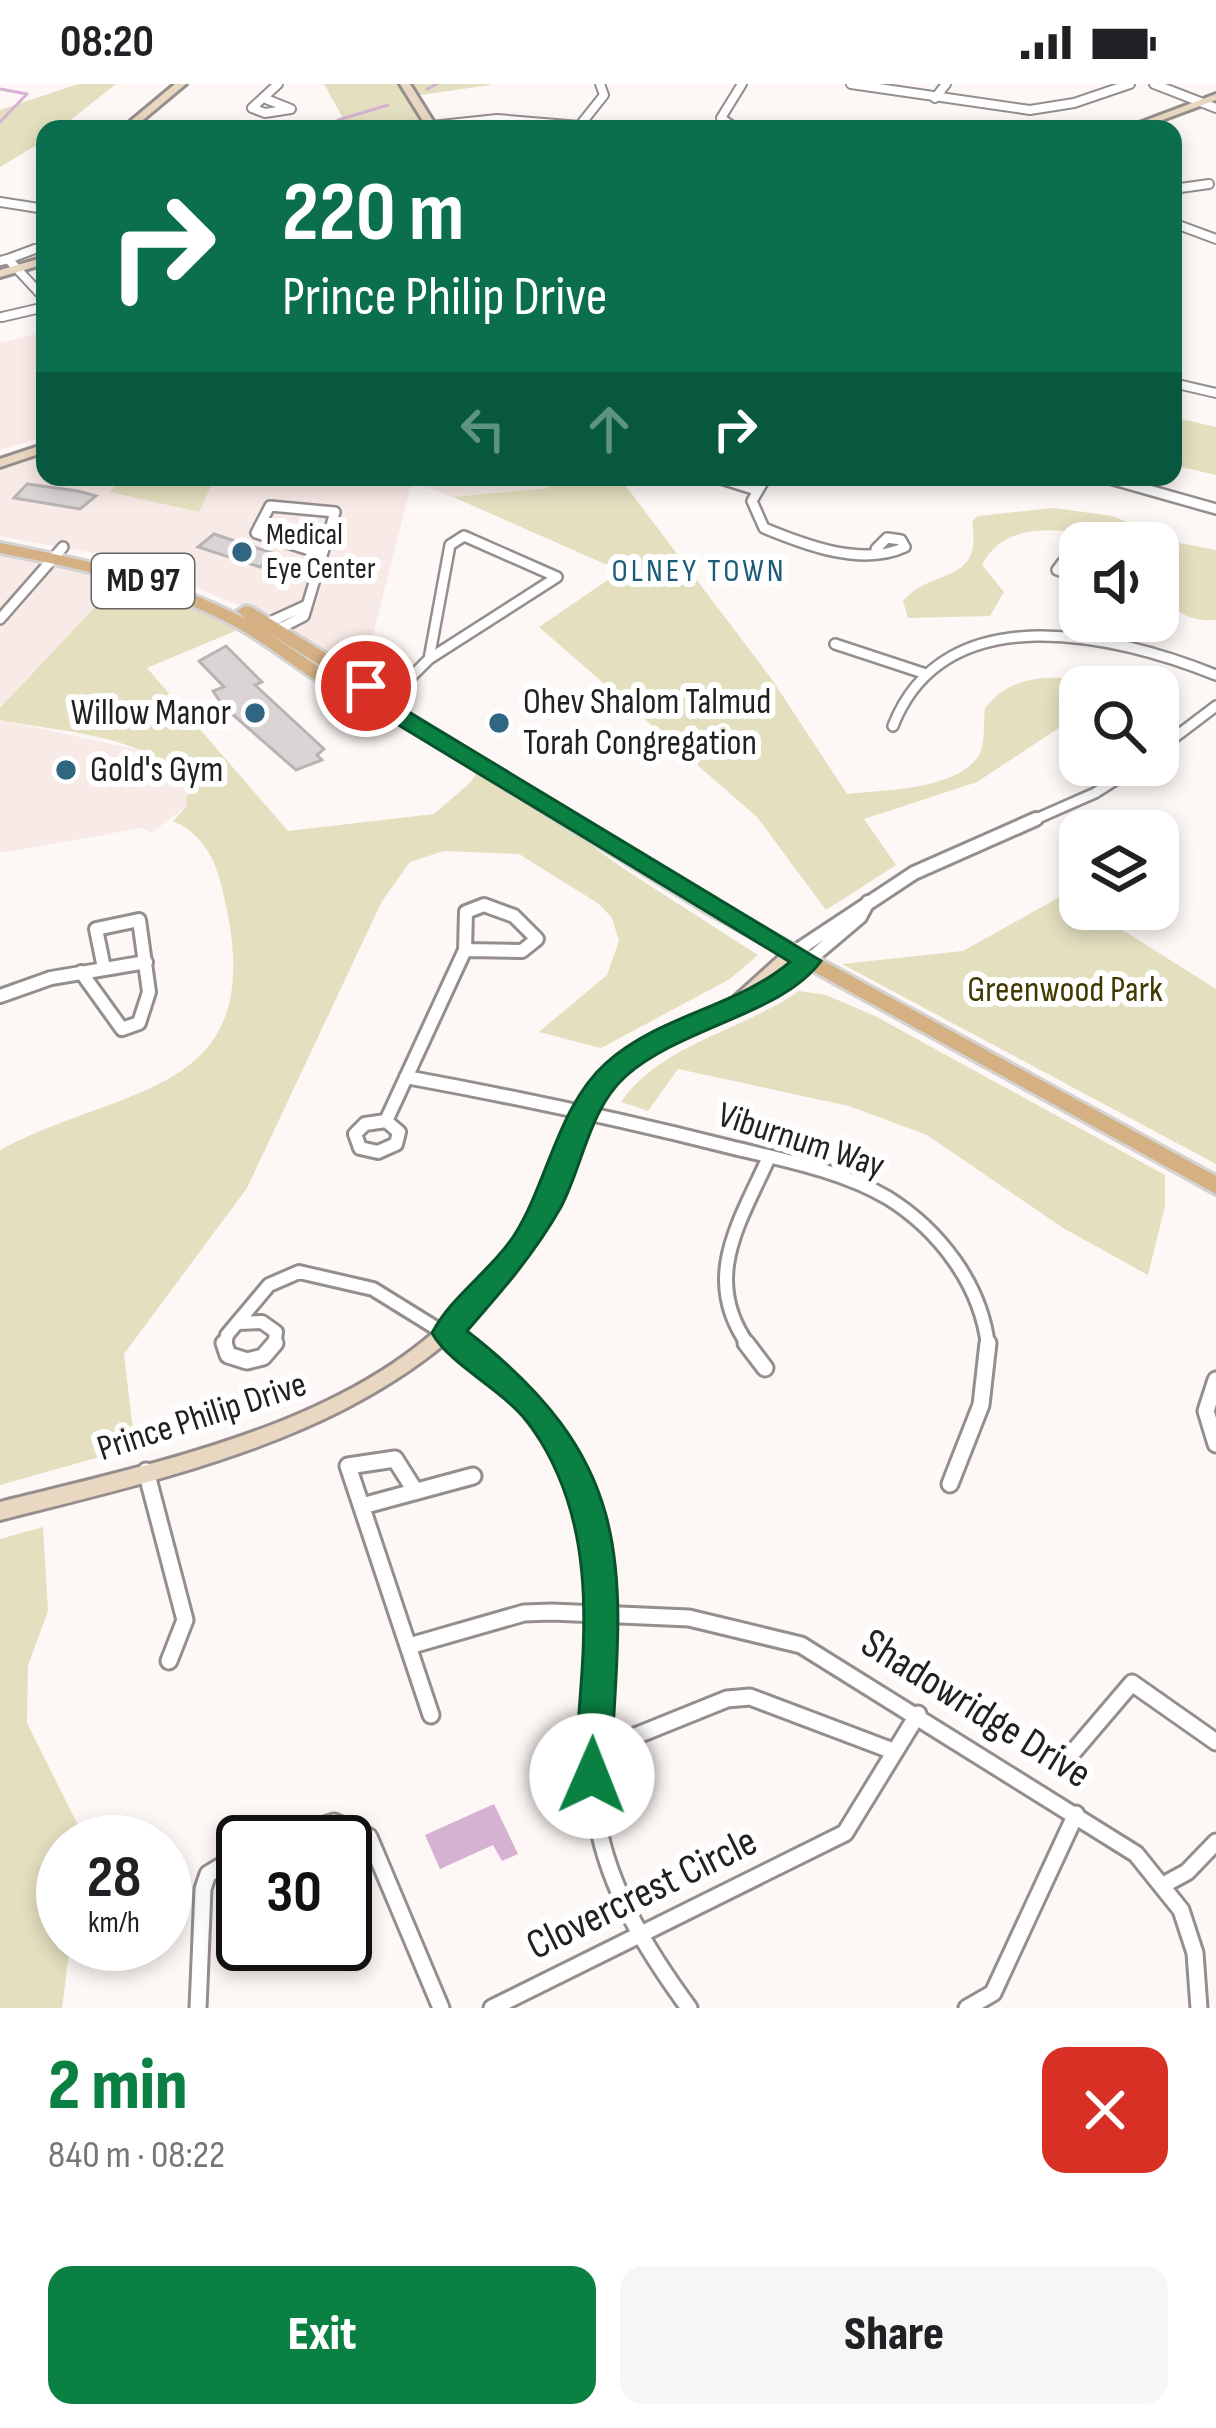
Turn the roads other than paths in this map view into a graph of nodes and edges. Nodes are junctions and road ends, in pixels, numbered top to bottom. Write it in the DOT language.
graph roads {
  1 [pos="181,84"];
  2 [pos="278,84"];
  3 [pos="405,84"];
  4 [pos="600,84"];
  5 [pos="742,84"];
  6 [pos="851,84"];
  7 [pos="946,84"];
  8 [pos="1130,84"];
  9 [pos="1154,84"];
  10 [pos="1216,97"];
  11 [pos="934,98"];
  12 [pos="266,99"];
  13 [pos="1202,102"];
  14 [pos="1216,107"];
  15 [pos="137,120"];
  16 [pos="428,120"];
  17 [pos="584,120"];
  18 [pos="724,120"];
  19 [pos="1153,120"];
  20 [pos="1181,120"];
  21 [pos="1209,184"];
  22 [pos="1182,188"];
  23 [pos="0,202"];
  24 [pos="36,208"];
  25 [pos="1182,226"];
  26 [pos="1216,239"];
  27 [pos="9,263"];
  28 [pos="0,274"];
  29 [pos="36,293"];
  30 [pos="36,306"];
  31 [pos="2,317"];
  32 [pos="1182,385"];
  33 [pos="1216,393"];
  34 [pos="36,439"];
  35 [pos="0,451"];
  36 [pos="36,451"];
  37 [pos="0,463"];
  38 [pos="744,486"];
  39 [pos="756,486"];
  40 [pos="1134,486"];
  41 [pos="753,489"];
  42 [pos="1216,509"];
  43 [pos="0,536"];
  44 [pos="0,548"];
  45 [pos="876,549"];
  46 [pos="57,552"];
  47 [pos="322,554"];
  48 [pos="0,619"];
  49 [pos="266,630"];
  50 [pos="1059,640"];
  51 [pos="1108,642"];
  52 [pos="835,644"];
  53 [pos="428,658"];
  54 [pos="923,673"];
  55 [pos="1216,675"];
  56 [pos="376,701"];
  57 [pos="1216,706"];
  58 [pos="893,726"];
  59 [pos="1179,734"];
  60 [pos="1105,786"];
  61 [pos="465,950"];
  62 [pos="801,957"];
  63 [pos="146,962"];
  64 [pos="104,968"];
  65 [pos="81,972"];
  66 [pos="0,996"];
  67 [pos="406,1077"];
  68 [pos="586,1110"];
  69 [pos="386,1121"];
  70 [pos="769,1157"];
  71 [pos="1216,1186"];
  72 [pos="239,1323"];
  73 [pos="448,1333"];
  74 [pos="764,1368"];
  75 [pos="1216,1380"];
  76 [pos="1216,1444"];
  77 [pos="146,1471"];
  78 [pos="473,1476"];
  79 [pos="950,1484"];
  80 [pos="414,1490"];
  81 [pos="362,1506"];
  82 [pos="0,1511"];
  83 [pos="602,1616"];
  84 [pos="409,1646"];
  85 [pos="169,1660"];
  86 [pos="917,1714"];
  87 [pos="431,1715"];
  88 [pos="1216,1742"];
  89 [pos="893,1751"];
  90 [pos="1074,1751"];
  91 [pos="592,1754"];
  92 [pos="1076,1814"];
  93 [pos="1216,1842"];
  94 [pos="372,1844"];
  95 [pos="216,1869"];
  96 [pos="1165,1884"];
  97 [pos="641,1935"];
  98 [pos="198,2008"];
  99 [pos="441,2008"];
  100 [pos="492,2008"];
  101 [pos="689,2008"];
  102 [pos="967,2008"];
  103 [pos="1198,2008"];
  1 -- 15 [label="street"];
  2 -- 12 [label="street"];
  3 -- 16 [label="street"];
  4 -- 17 [label="street"];
  5 -- 18 [label="street"];
  6 -- 11 [label="street"];
  7 -- 11 [label="street"];
  8 -- 11 [label="street"];
  9 -- 13 [label="street"];
  10 -- 13 [label="street"];
  12 -- 12 [label="street"];
  13 -- 14 [label="street"];
  13 -- 19 [label="street"];
  14 -- 20 [label="street"];
  21 -- 22 [label="street"];
  23 -- 24 [label="street"];
  25 -- 26 [label="street"];
  27 -- 28 [label="street"];
  27 -- 29 [label="street"];
  30 -- 31 [label="street"];
  32 -- 33 [label="street"];
  34 -- 35 [label="street"];
  36 -- 37 [label="street"];
  38 -- 41 [label="street"];
  39 -- 41 [label="street"];
  40 -- 42 [label="street"];
  41 -- 45 [label="street"];
  43 -- 46 [label="main road"];
  44 -- 46 [label="main road, MD 97"];
  46 -- 48 [label="street"];
  46 -- 49 [label="main road, MD 97"];
  46 -- 49 [label="main road, MD 97"];
  47 -- 47 [label="street"];
  47 -- 49 [label="street"];
  49 -- 56 [label="main road, MD 97"];
  50 -- 54 [label="street"];
  51 -- 55 [label="street"];
  52 -- 54 [label="street"];
  53 -- 53 [label="street"];
  53 -- 56 [label="street"];
  54 -- 58 [label="street"];
  56 -- 62 [label="main road, MD 97"];
  57 -- 59 [label="street"];
  60 -- 62 [label="street"];
  61 -- 61 [label="street"];
  61 -- 67 [label="street"];
  62 -- 68 [label="street, Prince Philip Drive"];
  62 -- 71 [label="main road, MD 97"];
  63 -- 64 [label="street"];
  63 -- 64 [label="street"];
  63 -- 65 [label="street"];
  64 -- 65 [label="street"];
  65 -- 66 [label="street"];
  67 -- 68 [label="street, Viburnum Way"];
  67 -- 69 [label="street"];
  68 -- 70 [label="street, Viburnum Way"];
  68 -- 73 [label="street, Prince Philip Drive"];
  70 -- 74 [label="street"];
  70 -- 79 [label="street, Viburnum Way"];
  72 -- 73 [label="street"];
  73 -- 77 [label="street, Prince Philip Drive"];
  73 -- 83 [label="street"];
  75 -- 76 [label="street"];
  77 -- 82 [label="street, Prince Philip Drive"];
  77 -- 85 [label="street"];
  78 -- 80 [label="street"];
  80 -- 81 [label="street"];
  80 -- 81 [label="street"];
  81 -- 84 [label="street"];
  83 -- 84 [label="street, Shadowridge Drive"];
  83 -- 86 [label="street, Shadowridge Drive"];
  83 -- 91 [label="street"];
  84 -- 87 [label="street"];
  86 -- 89 [label="street, Clovercrest Circle"];
  86 -- 92 [label="street, Shadowridge Drive"];
  88 -- 90 [label="street"];
  89 -- 91 [label="street"];
  89 -- 97 [label="street, Clovercrest Circle"];
  91 -- 97 [label="street"];
  92 -- 96 [label="street, Shadowridge Drive"];
  92 -- 102 [label="street"];
  93 -- 96 [label="street"];
  94 -- 99 [label="street"];
  95 -- 98 [label="street"];
  96 -- 103 [label="street, Shadowridge Drive"];
  97 -- 100 [label="street, Clovercrest Circle"];
  97 -- 101 [label="street"];
}
